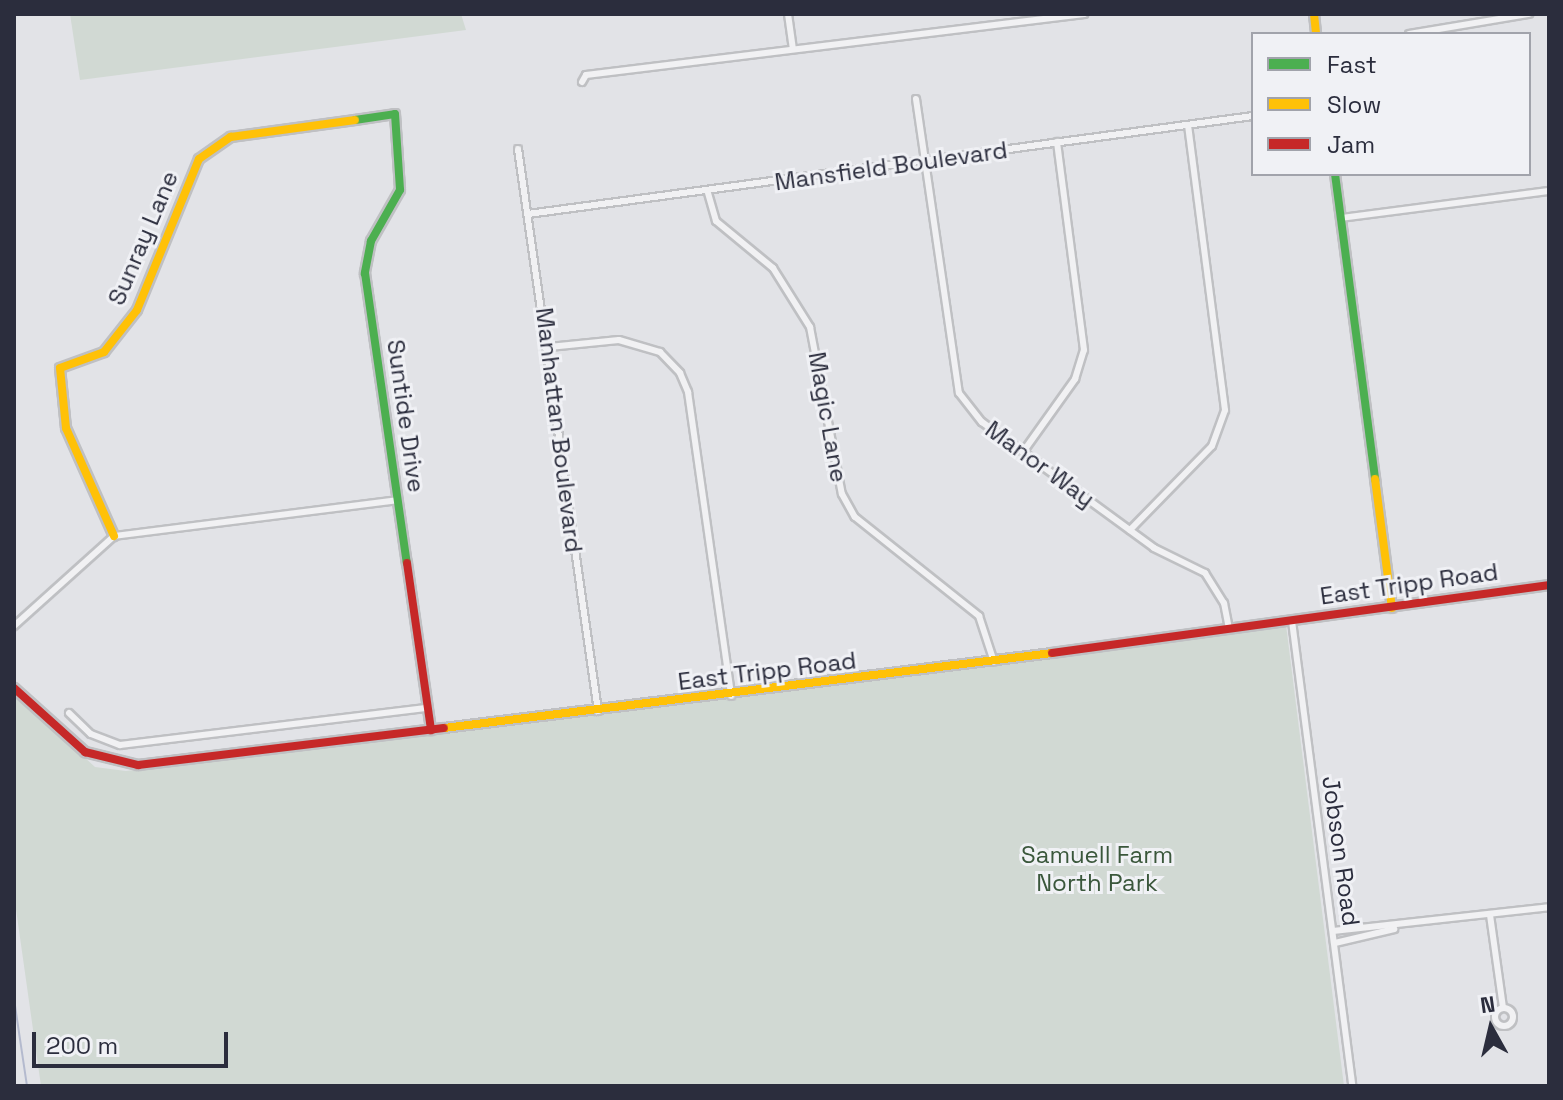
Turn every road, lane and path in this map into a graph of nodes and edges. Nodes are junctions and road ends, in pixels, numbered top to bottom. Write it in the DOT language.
graph roads {
  1 [pos="788,14"];
  2 [pos="1084,14"];
  3 [pos="1529,14"];
  4 [pos="1421,32"];
  5 [pos="793,48"];
  6 [pos="582,82"];
  7 [pos="916,99"];
  8 [pos="395,114"];
  9 [pos="1251,116"];
  10 [pos="1188,125"];
  11 [pos="1057,142"];
  12 [pos="518,149"];
  13 [pos="922,160"];
  14 [pos="1335,176"];
  15 [pos="1549,191"];
  16 [pos="708,193"];
  17 [pos="528,214"];
  18 [pos="1341,218"];
  19 [pos="549,347"];
  20 [pos="1023,452"];
  21 [pos="398,500"];
  22 [pos="1130,530"];
  23 [pos="114,536"];
  24 [pos="1549,585"];
  25 [pos="1392,608"];
  26 [pos="1292,621"];
  27 [pos="14,626"];
  28 [pos="1229,629"];
  29 [pos="994,662"];
  30 [pos="14,688"];
  31 [pos="731,696"];
  32 [pos="428,708"];
  33 [pos="598,711"];
  34 [pos="69,713"];
  35 [pos="431,730"];
  36 [pos="1549,907"];
  37 [pos="1490,915"];
  38 [pos="1394,929"];
  39 [pos="1333,931"];
  40 [pos="1335,943"];
  41 [pos="1503,1008"];
  42 [pos="1352,1086"];
  1 -- 5 [label="street"];
  2 -- 5 [label="street"];
  3 -- 4 [label="street"];
  5 -- 6 [label="street"];
  7 -- 13 [label="street, Manor Way"];
  8 -- 21 [label="street, Suntide Drive"];
  8 -- 23 [label="street, Sunray Lane"];
  9 -- 10 [label="street, Mansfield Boulevard"];
  10 -- 11 [label="street, Mansfield Boulevard"];
  10 -- 22 [label="street"];
  11 -- 13 [label="street, Mansfield Boulevard"];
  11 -- 20 [label="street"];
  12 -- 17 [label="street, Manhattan Boulevard"];
  13 -- 16 [label="street, Mansfield Boulevard"];
  13 -- 20 [label="street, Manor Way"];
  14 -- 18 [label="street"];
  15 -- 18 [label="street"];
  16 -- 17 [label="street, Mansfield Boulevard"];
  16 -- 29 [label="street, Magic Lane"];
  17 -- 19 [label="street, Manhattan Boulevard"];
  18 -- 25 [label="street"];
  19 -- 31 [label="street"];
  19 -- 33 [label="street, Manhattan Boulevard"];
  20 -- 22 [label="street, Manor Way"];
  21 -- 23 [label="street"];
  21 -- 32 [label="street, Suntide Drive"];
  22 -- 28 [label="street, Manor Way"];
  23 -- 27 [label="street"];
  24 -- 25 [label="street, East Tripp Road"];
  25 -- 26 [label="street, East Tripp Road"];
  26 -- 28 [label="street, East Tripp Road"];
  26 -- 39 [label="street, Jobson Road"];
  28 -- 29 [label="street, East Tripp Road"];
  29 -- 31 [label="street, East Tripp Road"];
  30 -- 35 [label="street, East Tripp Road"];
  31 -- 33 [label="street, East Tripp Road"];
  32 -- 34 [label="street"];
  32 -- 35 [label="street, Suntide Drive"];
  33 -- 35 [label="street, East Tripp Road"];
  36 -- 37 [label="street"];
  37 -- 38 [label="street"];
  37 -- 41 [label="street"];
  38 -- 39 [label="street"];
  38 -- 40 [label="street"];
  39 -- 40 [label="street, Jobson Road"];
  40 -- 42 [label="street, Jobson Road"];
}
